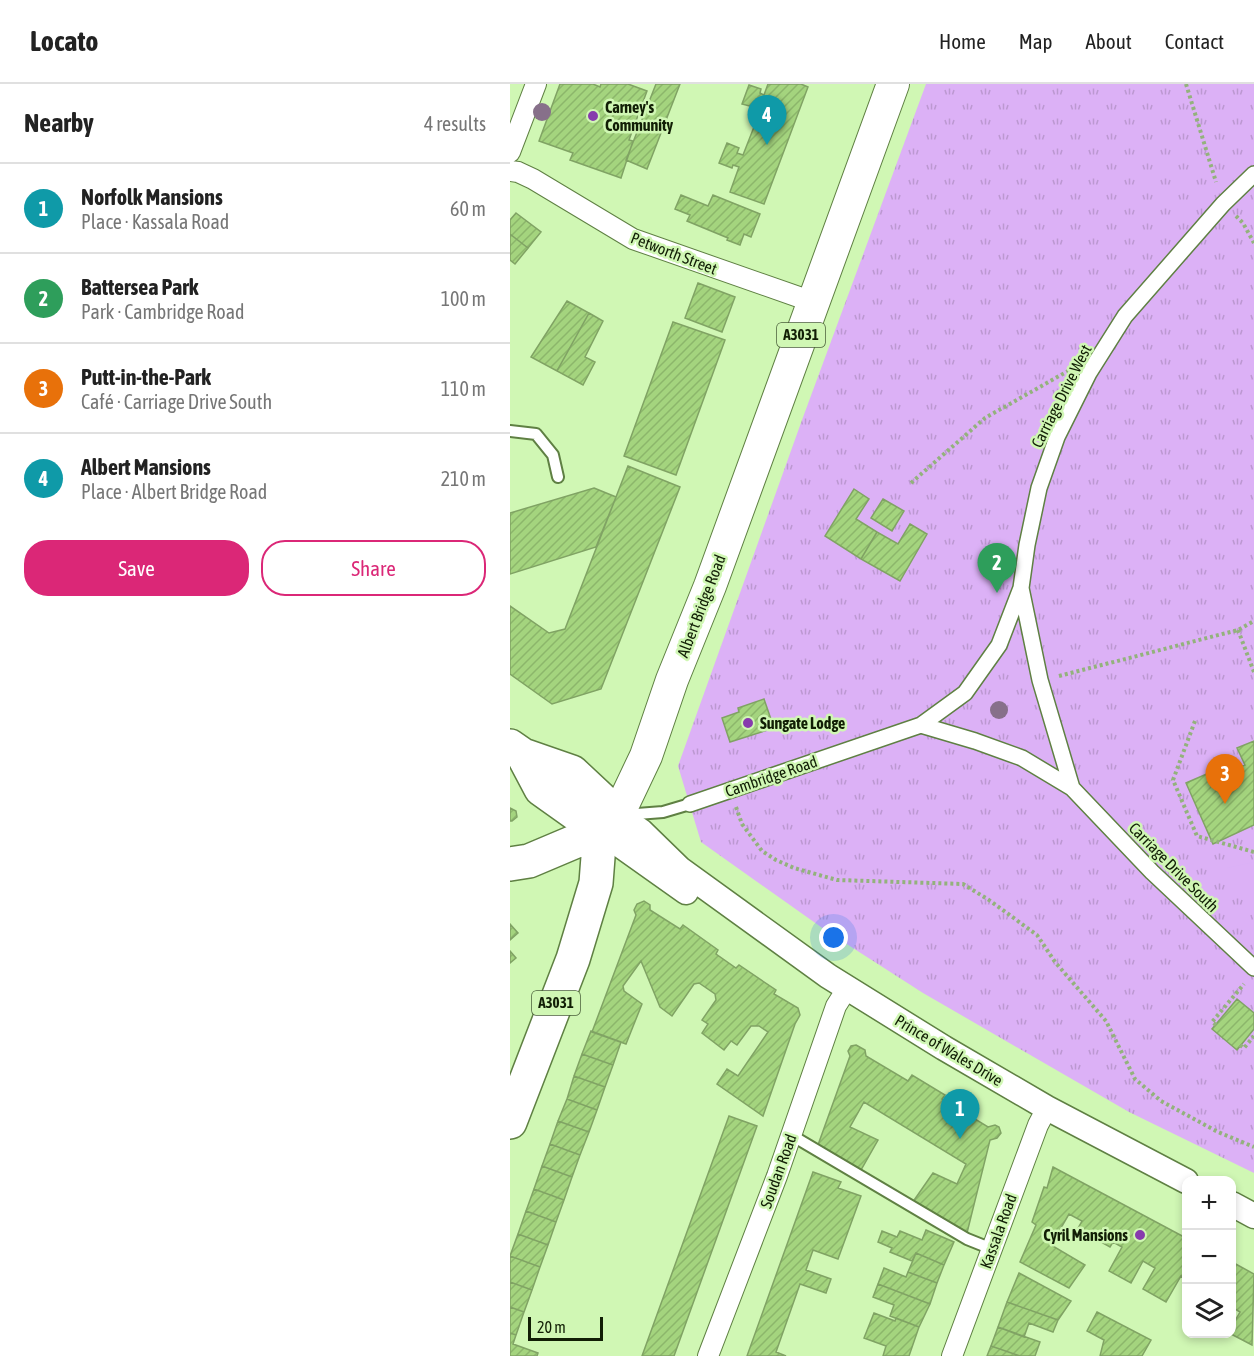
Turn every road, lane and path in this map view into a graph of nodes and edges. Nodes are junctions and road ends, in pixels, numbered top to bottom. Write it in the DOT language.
graph roads {
  1 [pos="536,84"];
  2 [pos="893,84"];
  3 [pos="1186,84"];
  4 [pos="510,152"];
  5 [pos="510,171"];
  6 [pos="1254,174"];
  7 [pos="1223,204"];
  8 [pos="1254,243"];
  9 [pos="813,302"];
  10 [pos="1072,369"];
  11 [pos="510,431"];
  12 [pos="558,477"];
  13 [pos="911,483"];
  14 [pos="1021,588"];
  15 [pos="1254,621"];
  16 [pos="1238,630"];
  17 [pos="1254,672"];
  18 [pos="1040,680"];
  19 [pos="1195,721"];
  20 [pos="921,725"];
  21 [pos="517,750"];
  22 [pos="1072,788"];
  23 [pos="729,789"];
  24 [pos="690,804"];
  25 [pos="609,823"];
  26 [pos="1254,852"];
  27 [pos="510,864"];
  28 [pos="1250,974"];
  29 [pos="848,987"];
  30 [pos="1216,1025"];
  31 [pos="1254,1036"];
  32 [pos="1240,1045"];
  33 [pos="1047,1108"];
  34 [pos="510,1122"];
  35 [pos="791,1135"];
  36 [pos="1254,1147"];
  37 [pos="1182,1179"];
  38 [pos="1236,1206"];
  39 [pos="1254,1216"];
  40 [pos="992,1249"];
  41 [pos="708,1356"];
  42 [pos="952,1356"];
  1 -- 4 [label="street"];
  2 -- 9 [label="main road, Albert Bridge Road / A3031"];
  3 -- 7 [label="path"];
  5 -- 9 [label="street, Petworth Street"];
  6 -- 7 [label="street, Carriage Drive West"];
  7 -- 8 [label="path"];
  7 -- 14 [label="street, Carriage Drive West"];
  9 -- 25 [label="main road, Albert Bridge Road / A3031"];
  10 -- 13 [label="path"];
  11 -- 12 [label="lane"];
  14 -- 18 [label="street, Carriage Drive West"];
  14 -- 20 [label="street, Cambridge Road"];
  15 -- 16 [label="path"];
  16 -- 17 [label="path"];
  16 -- 18 [label="path"];
  18 -- 22 [label="street, Carriage Drive West"];
  19 -- 26 [label="path"];
  20 -- 22 [label="street"];
  20 -- 23 [label="street, Cambridge Road"];
  21 -- 25 [label="highway, Prince of Wales Drive"];
  22 -- 28 [label="street, Carriage Drive South"];
  23 -- 24 [label="street, Cambridge Road"];
  23 -- 36 [label="path"];
  24 -- 25 [label="lane, Cambridge Road"];
  25 -- 27 [label="highway, Cambridge Road"];
  25 -- 29 [label="street, Prince of Wales Drive"];
  25 -- 34 [label="highway, Albert Bridge Road / A3031"];
  28 -- 30 [label="path"];
  29 -- 33 [label="street, Prince of Wales Drive"];
  29 -- 35 [label="street, Soudan Road"];
  31 -- 32 [label="path"];
  33 -- 37 [label="street, Prince of Wales Drive"];
  33 -- 40 [label="street, Kassala Road"];
  35 -- 40 [label="lane"];
  35 -- 41 [label="street, Soudan Road"];
  38 -- 39 [label="street"];
  40 -- 42 [label="street, Kassala Road"];
}
